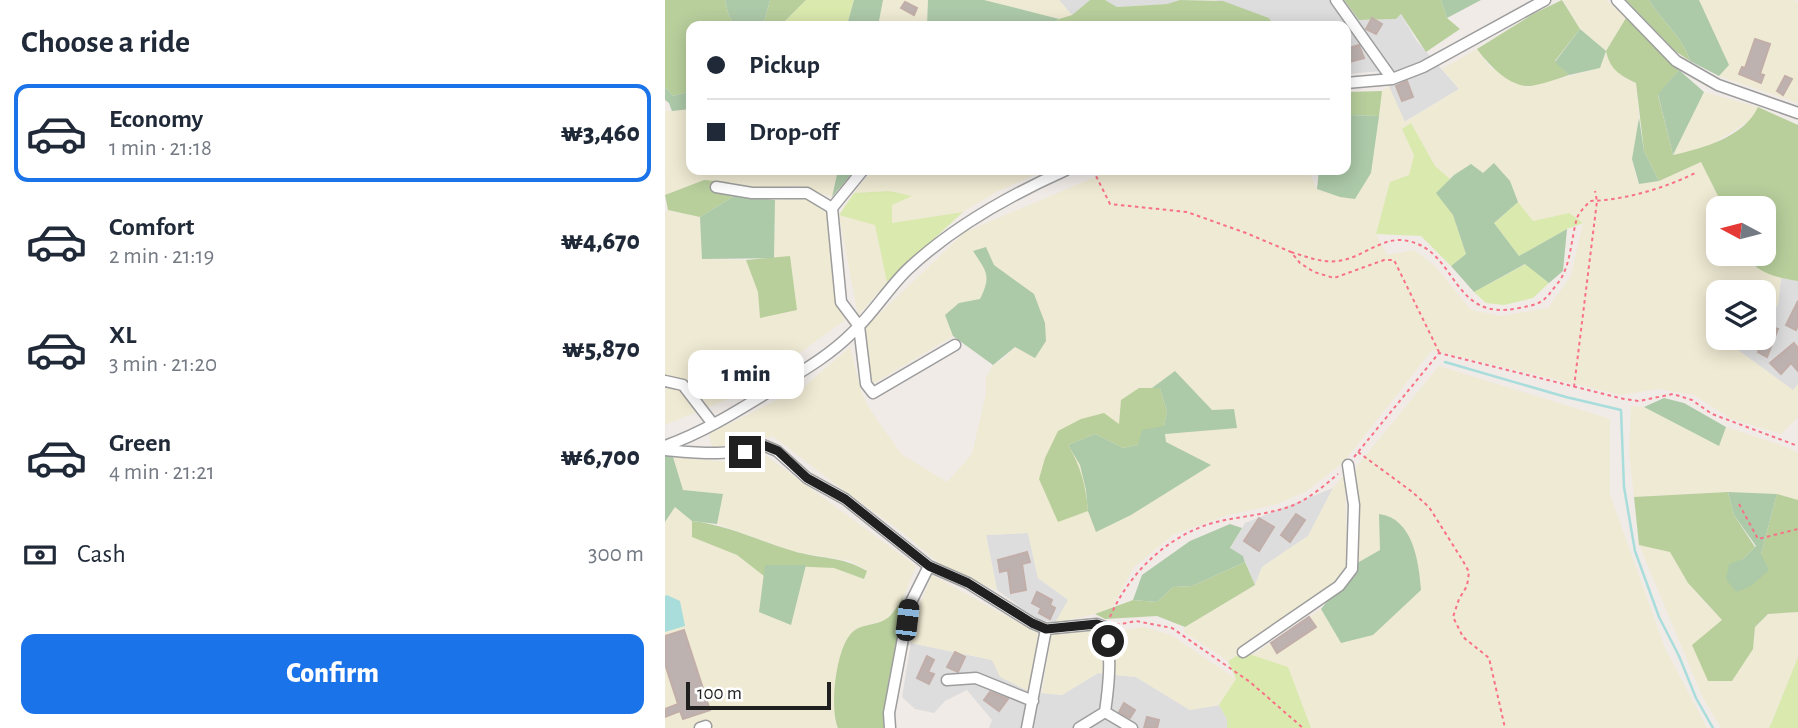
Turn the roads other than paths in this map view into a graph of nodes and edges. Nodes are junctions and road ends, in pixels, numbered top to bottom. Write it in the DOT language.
graph roads {
  1 [pos="1336,0"];
  2 [pos="1545,0"];
  3 [pos="1617,0"];
  4 [pos="1351,21"];
  5 [pos="1351,21"];
  6 [pos="1392,79"];
  7 [pos="1351,83"];
  8 [pos="1798,113"];
  9 [pos="859,175"];
  10 [pos="1054,175"];
  11 [pos="716,187"];
  12 [pos="832,208"];
  13 [pos="859,326"];
  14 [pos="955,345"];
  15 [pos="665,381"];
  16 [pos="713,424"];
  17 [pos="665,448"];
  18 [pos="1348,465"];
  19 [pos="929,566"];
  20 [pos="1046,629"];
  21 [pos="1243,652"];
  22 [pos="947,680"];
  23 [pos="1033,701"];
  24 [pos="1105,712"];
  25 [pos="890,728"];
  26 [pos="1027,728"];
  27 [pos="1079,728"];
  28 [pos="1132,728"];
  1 -- 4 [label="street"];
  2 -- 6 [label="street"];
  3 -- 8 [label="street"];
  5 -- 6 [label="street"];
  6 -- 7 [label="street"];
  9 -- 12 [label="street"];
  10 -- 13 [label="street"];
  11 -- 12 [label="street"];
  12 -- 13 [label="street"];
  13 -- 14 [label="street"];
  13 -- 16 [label="street"];
  15 -- 16 [label="street"];
  16 -- 17 [label="street"];
  17 -- 19 [label="street"];
  18 -- 21 [label="street"];
  19 -- 20 [label="street"];
  19 -- 25 [label="street"];
  20 -- 23 [label="street"];
  20 -- 24 [label="street"];
  22 -- 23 [label="street"];
  23 -- 26 [label="street"];
  24 -- 27 [label="street"];
  24 -- 28 [label="street"];
}
